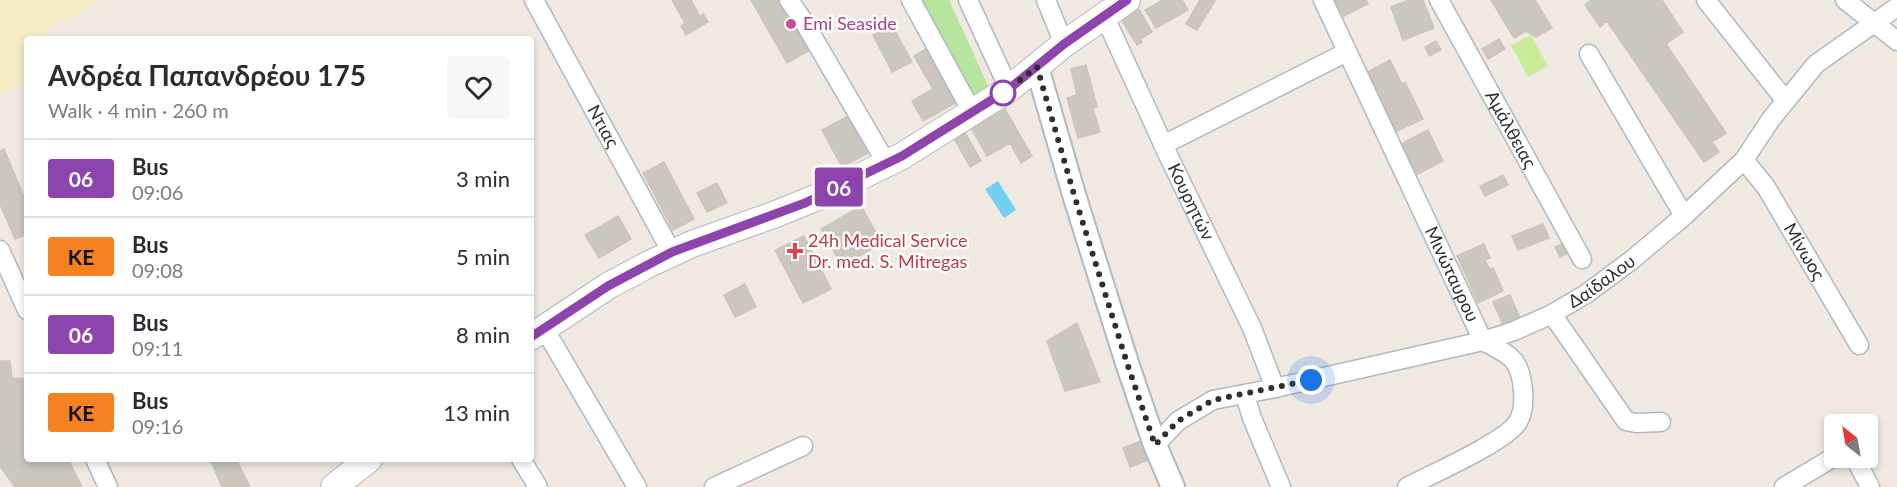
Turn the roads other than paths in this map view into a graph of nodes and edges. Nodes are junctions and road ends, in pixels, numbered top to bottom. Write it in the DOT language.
graph roads {
  1 [pos="534,0"];
  2 [pos="789,0"];
  3 [pos="911,0"];
  4 [pos="968,0"];
  5 [pos="1046,0"];
  6 [pos="1127,0"];
  7 [pos="1323,0"];
  8 [pos="1439,0"];
  9 [pos="1706,0"];
  10 [pos="1845,0"];
  11 [pos="1897,7"];
  12 [pos="1104,15"];
  13 [pos="1874,23"];
  14 [pos="1897,41"];
  15 [pos="1064,44"];
  16 [pos="1347,52"];
  17 [pos="1589,54"];
  18 [pos="1037,67"];
  19 [pos="1009,89"];
  20 [pos="1785,100"];
  21 [pos="972,112"];
  22 [pos="1164,145"];
  23 [pos="1744,160"];
  24 [pos="887,164"];
  25 [pos="1684,216"];
  26 [pos="0,250"];
  27 [pos="672,252"];
  28 [pos="1582,259"];
  29 [pos="24,303"];
  30 [pos="1552,314"];
  31 [pos="537,333"];
  32 [pos="1483,341"];
  33 [pos="1859,345"];
  34 [pos="1275,388"];
  35 [pos="1245,394"];
  36 [pos="1661,422"];
  37 [pos="1155,445"];
  38 [pos="803,446"];
  39 [pos="96,462"];
  40 [pos="365,462"];
  41 [pos="523,462"];
  42 [pos="1824,463"];
  43 [pos="1861,468"];
  44 [pos="108,487"];
  45 [pos="334,487"];
  46 [pos="538,487"];
  47 [pos="638,487"];
  48 [pos="714,487"];
  49 [pos="1173,487"];
  50 [pos="1281,487"];
  51 [pos="1407,487"];
  52 [pos="1784,487"];
  53 [pos="1870,487"];
  1 -- 27 [label="street, Ντιας"];
  2 -- 24 [label="street"];
  3 -- 21 [label="street"];
  4 -- 19 [label="street"];
  5 -- 15 [label="street"];
  6 -- 12 [label="main road"];
  7 -- 16 [label="street, Μινώταυρου"];
  8 -- 28 [label="street, Αμάλθειας"];
  9 -- 20 [label="street"];
  10 -- 13 [label="street"];
  11 -- 13 [label="street, Δαίδαλου"];
  12 -- 15 [label="main road"];
  12 -- 22 [label="street, Κουρητών"];
  13 -- 14 [label="street"];
  13 -- 20 [label="street, Δαίδαλου"];
  15 -- 18 [label="main road"];
  16 -- 22 [label="street"];
  16 -- 32 [label="street, Μινώταυρου"];
  17 -- 25 [label="street"];
  18 -- 19 [label="main road"];
  18 -- 37 [label="street"];
  19 -- 21 [label="main road"];
  20 -- 23 [label="street, Δαίδαλου"];
  21 -- 24 [label="main road"];
  22 -- 34 [label="street, Κουρητών"];
  23 -- 25 [label="street, Δαίδαλου"];
  23 -- 33 [label="street, Μίνωος"];
  24 -- 27 [label="main road"];
  25 -- 30 [label="street, Δαίδαλου"];
  26 -- 29 [label="street"];
  27 -- 31 [label="main road"];
  30 -- 32 [label="street, Δαίδαλου"];
  30 -- 36 [label="street"];
  31 -- 47 [label="street"];
  32 -- 34 [label="street, Δαίδαλου"];
  32 -- 51 [label="street, Μινώταυρου"];
  34 -- 35 [label="street, Δαίδαλου"];
  35 -- 37 [label="street, Δαίδαλου"];
  35 -- 50 [label="street"];
  37 -- 49 [label="street"];
  38 -- 48 [label="street"];
  39 -- 44 [label="street"];
  40 -- 45 [label="main road"];
  41 -- 46 [label="street"];
  42 -- 52 [label="street"];
  43 -- 53 [label="street"];
}
